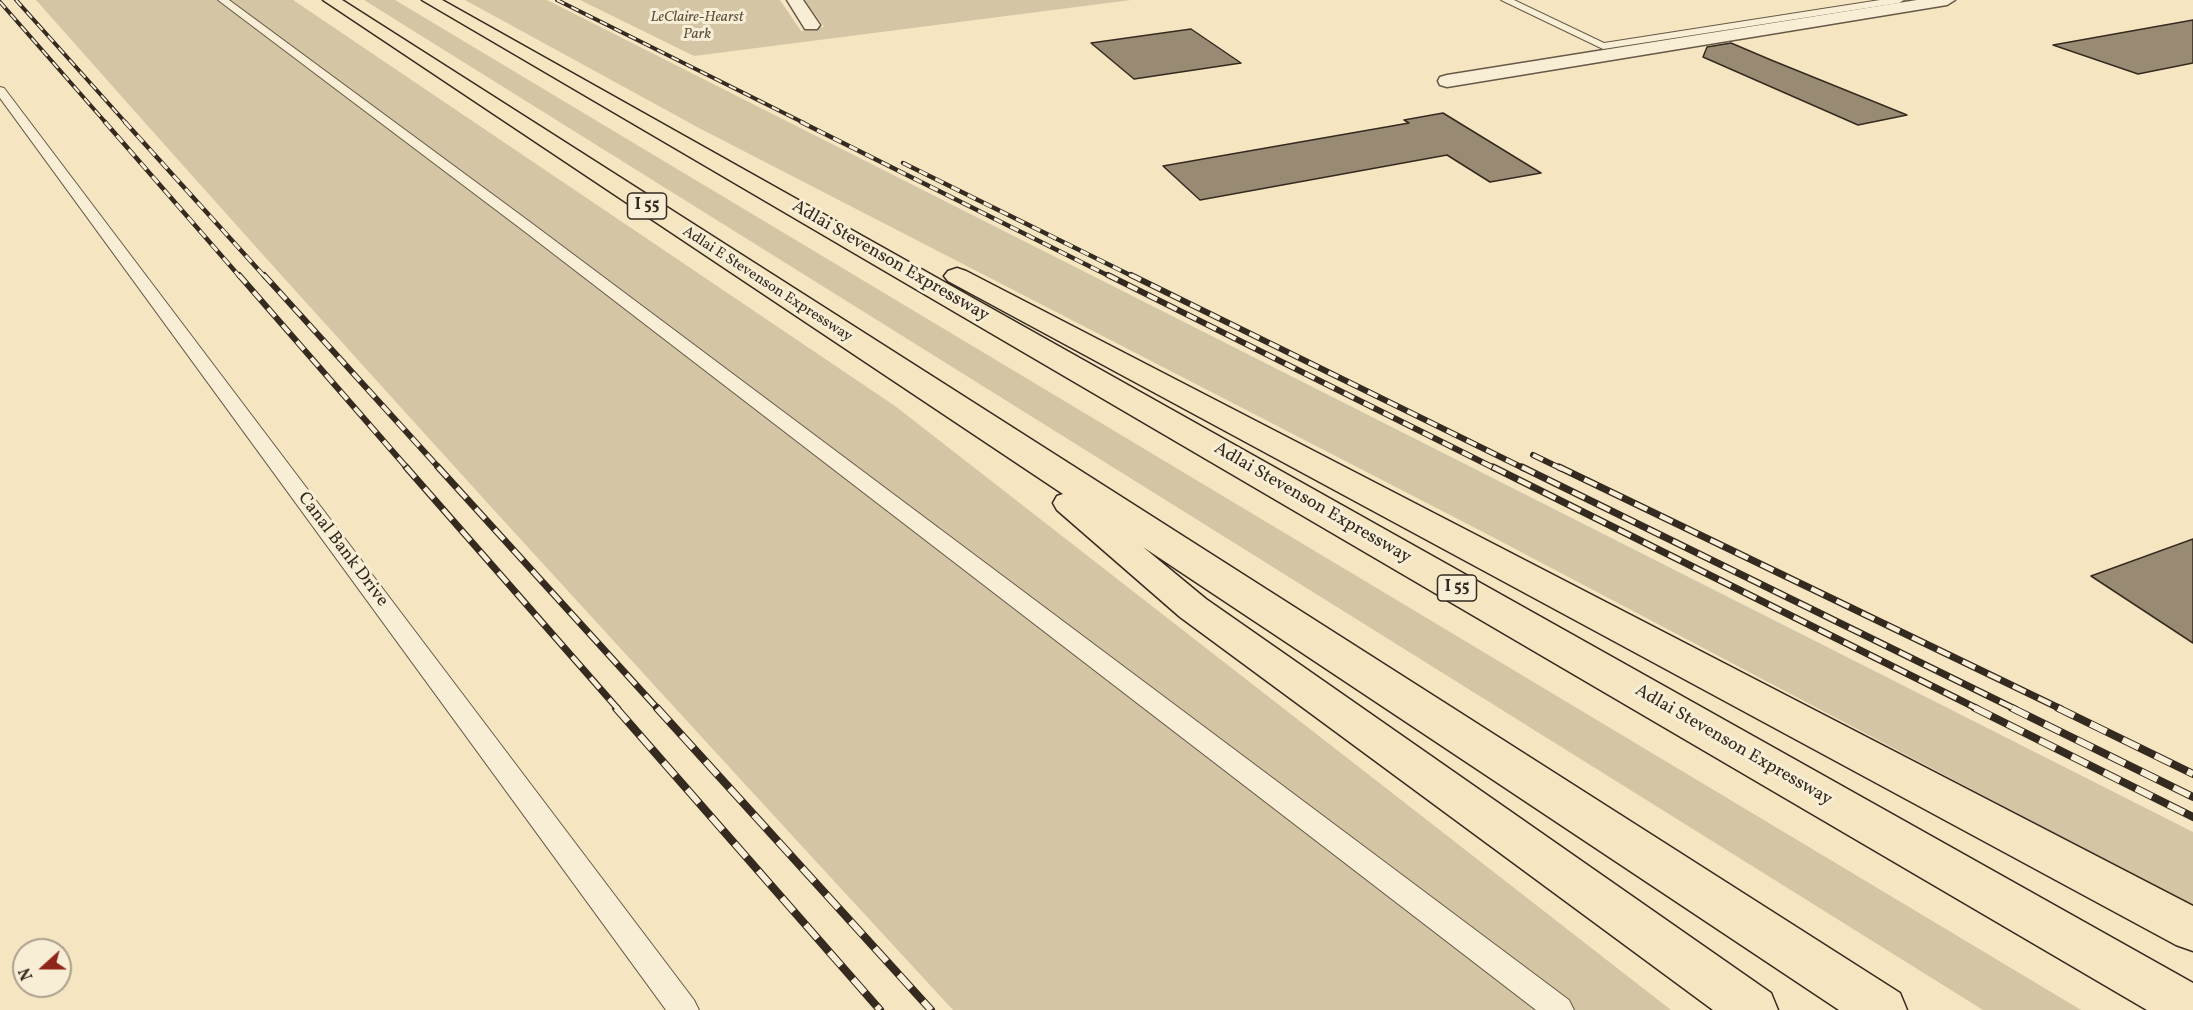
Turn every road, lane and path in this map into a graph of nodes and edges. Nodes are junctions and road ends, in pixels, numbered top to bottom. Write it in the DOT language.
graph roads {
  1 [pos="224,0"];
  2 [pos="331,0"];
  3 [pos="430,0"];
  4 [pos="795,0"];
  5 [pos="1506,0"];
  6 [pos="1899,0"];
  7 [pos="1947,0"];
  8 [pos="811,26"];
  9 [pos="1448,81"];
  10 [pos="0,90"];
  11 [pos="722,166"];
  12 [pos="962,413"];
  13 [pos="2193,930"];
  14 [pos="684,1010"];
  15 [pos="1559,1010"];
  16 [pos="1753,1010"];
  17 [pos="1881,1010"];
  18 [pos="2193,1010"];
  1 -- 15 [label="lane"];
  2 -- 12 [label="highway, Adlai E Stevenson Expressway / I 55"];
  3 -- 11 [label="highway, Adlai Stevenson Expressway / I 55"];
  4 -- 8 [label="street"];
  5 -- 6 [label="lane"];
  7 -- 9 [label="street"];
  10 -- 14 [label="lane, Canal Bank Drive"];
  11 -- 13 [label="highway"];
  11 -- 18 [label="highway, Adlai Stevenson Expressway / I 55"];
  12 -- 16 [label="highway"];
  12 -- 17 [label="highway, I 55"];
}
